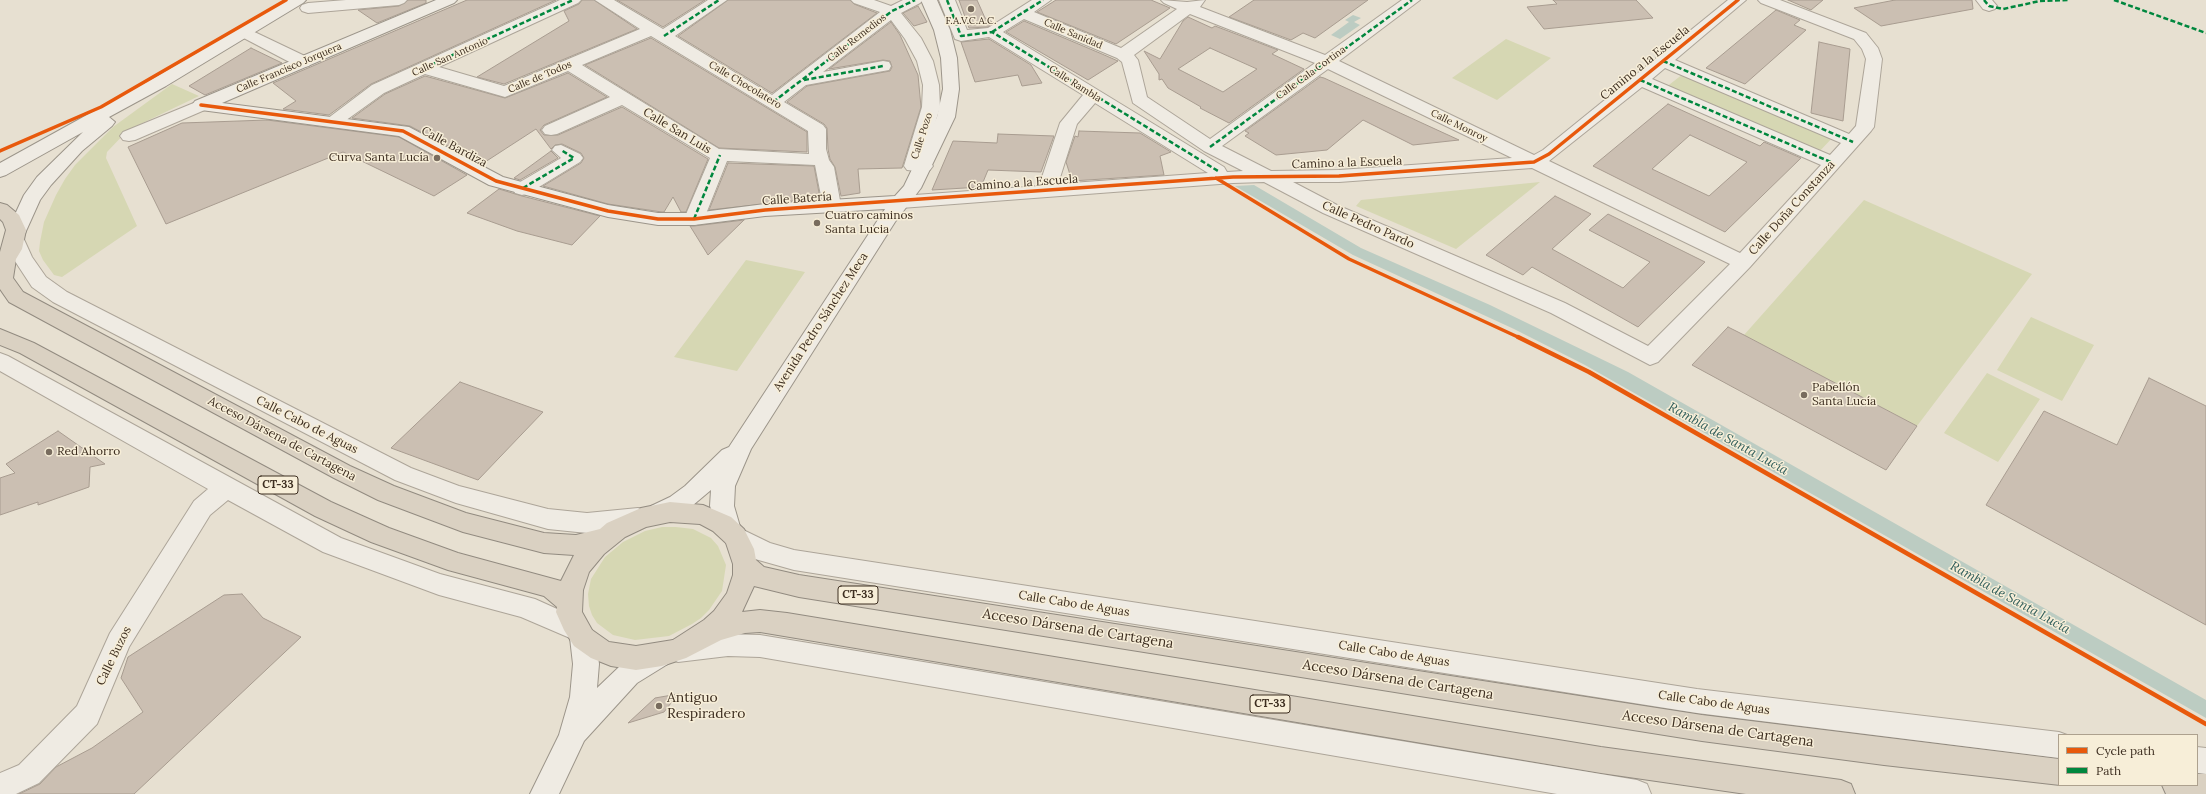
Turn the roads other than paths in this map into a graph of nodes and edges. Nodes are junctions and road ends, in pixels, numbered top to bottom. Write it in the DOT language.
graph roads {
  1 [pos="399,0"];
  2 [pos="449,0"];
  3 [pos="573,0"];
  4 [pos="719,0"];
  5 [pos="859,0"];
  6 [pos="915,0"];
  7 [pos="929,0"];
  8 [pos="947,0"];
  9 [pos="1043,0"];
  10 [pos="1169,0"];
  11 [pos="1412,0"];
  12 [pos="1738,0"];
  13 [pos="1766,0"];
  14 [pos="610,1"];
  15 [pos="303,4"];
  16 [pos="1195,4"];
  17 [pos="892,11"];
  18 [pos="1023,13"];
  19 [pos="244,32"];
  20 [pos="992,32"];
  21 [pos="658,33"];
  22 [pos="1123,55"];
  23 [pos="1663,61"];
  24 [pos="303,62"];
  25 [pos="1327,62"];
  26 [pos="570,65"];
  27 [pos="883,66"];
  28 [pos="424,68"];
  29 [pos="802,80"];
  30 [pos="1640,80"];
  31 [pos="160,82"];
  32 [pos="1093,94"];
  33 [pos="623,98"];
  34 [pos="773,102"];
  35 [pos="201,105"];
  36 [pos="110,109"];
  37 [pos="332,122"];
  38 [pos="551,130"];
  39 [pos="129,136"];
  40 [pos="1853,142"];
  41 [pos="1210,147"];
  42 [pos="561,150"];
  43 [pos="0,156"];
  44 [pos="720,156"];
  45 [pos="820,160"];
  46 [pos="1534,162"];
  47 [pos="1833,163"];
  48 [pos="924,166"];
  49 [pos="0,170"];
  50 [pos="1218,172"];
  51 [pos="1266,176"];
  52 [pos="1339,176"];
  53 [pos="522,189"];
  54 [pos="1047,191"];
  55 [pos="901,202"];
  56 [pos="832,206"];
  57 [pos="0,209"];
  58 [pos="1330,209"];
  59 [pos="694,219"];
  60 [pos="9,250"];
  61 [pos="1743,262"];
  62 [pos="0,336"];
  63 [pos="1650,357"];
  64 [pos="0,361"];
  65 [pos="741,446"];
  66 [pos="226,488"];
  67 [pos="650,516"];
  68 [pos="732,533"];
  69 [pos="604,538"];
  70 [pos="745,564"];
  71 [pos="568,601"];
  72 [pos="580,634"];
  73 [pos="702,637"];
  74 [pos="669,652"];
  75 [pos="572,736"];
  76 [pos="2058,745"];
  77 [pos="2058,772"];
  78 [pos="2186,786"];
  79 [pos="0,787"];
  80 [pos="2206,788"];
  81 [pos="544,794"];
  82 [pos="1637,794"];
  83 [pos="1841,794"];
  1 -- 15 [label="street"];
  2 -- 24 [label="street, Calle Francisco Jorquera"];
  3 -- 28 [label="street, Calle San Antonio"];
  4 -- 21 [label="street, Calle de Todos"];
  5 -- 17 [label="street"];
  6 -- 17 [label="street, Calle Remedios"];
  7 -- 48 [label="street, Avenida Pedro Sánchez Meca"];
  8 -- 20 [label="street"];
  9 -- 18 [label="street"];
  10 -- 16 [label="street, Calle Monroy"];
  11 -- 25 [label="street, Calle Cala Cortina"];
  12 -- 23 [label="street, Camino a la Escuela"];
  13 -- 40 [label="street, Calle Doña Constanza"];
  14 -- 21 [label="street, Calle Chocolatero"];
  15 -- 19 [label="street"];
  16 -- 22 [label="street"];
  16 -- 25 [label="street, Calle Monroy"];
  17 -- 29 [label="street, Calle Remedios"];
  17 -- 48 [label="street, Calle Pozo"];
  18 -- 20 [label="street"];
  18 -- 22 [label="street, Calle Sanidad"];
  19 -- 24 [label="street"];
  19 -- 31 [label="street"];
  20 -- 32 [label="street, Calle Rambla"];
  21 -- 26 [label="street, Calle de Todos"];
  21 -- 34 [label="street, Calle Chocolatero"];
  22 -- 41 [label="street, Calle Pedro Pardo"];
  23 -- 30 [label="street, Camino a la Escuela"];
  23 -- 40 [label="street"];
  24 -- 35 [label="street, Calle Francisco Jorquera"];
  25 -- 41 [label="street, Calle Cala Cortina"];
  25 -- 46 [label="street, Calle Monroy"];
  26 -- 28 [label="street, Calle de Todos"];
  26 -- 33 [label="street, Calle San Luis"];
  27 -- 29 [label="street, Calle Remedios"];
  28 -- 37 [label="street, Calle San Antonio"];
  29 -- 34 [label="street, Calle Remedios"];
  30 -- 46 [label="street, Camino a la Escuela"];
  30 -- 47 [label="street"];
  31 -- 36 [label="street"];
  31 -- 60 [label="street"];
  32 -- 50 [label="street, Calle Rambla"];
  32 -- 54 [label="street"];
  33 -- 38 [label="street"];
  33 -- 44 [label="street, Calle San Luis"];
  34 -- 45 [label="street, Calle Chocolatero"];
  35 -- 37 [label="street, Calle Bardiza"];
  35 -- 39 [label="street, Calle Francisco Jorquera"];
  36 -- 43 [label="street"];
  36 -- 49 [label="street"];
  37 -- 53 [label="street, Calle Bardiza"];
  40 -- 47 [label="street, Calle Doña Constanza"];
  41 -- 51 [label="street, Calle Pedro Pardo"];
  42 -- 53 [label="street"];
  44 -- 45 [label="street, Calle San Luis"];
  44 -- 59 [label="street"];
  45 -- 56 [label="street, Calle Chocolatero"];
  46 -- 52 [label="street, Camino a la Escuela"];
  46 -- 61 [label="street, Calle Monroy"];
  47 -- 61 [label="street, Calle Doña Constanza"];
  48 -- 55 [label="street, Avenida Pedro Sánchez Meca"];
  51 -- 52 [label="street, Camino a la Escuela"];
  51 -- 54 [label="street, Camino a la Escuela"];
  51 -- 58 [label="street, Calle Pedro Pardo"];
  52 -- 58 [label="street"];
  53 -- 59 [label="street, Calle Bardiza"];
  54 -- 55 [label="street, Camino a la Escuela"];
  55 -- 56 [label="street, Calle Batería"];
  55 -- 65 [label="street, Avenida Pedro Sánchez Meca"];
  56 -- 59 [label="street, Calle Batería"];
  57 -- 60 [label="highway"];
  58 -- 63 [label="street, Calle Pedro Pardo"];
  60 -- 67 [label="street, Calle Cabo de Aguas"];
  60 -- 69 [label="highway, Acceso Dársena de Cartagena"];
  61 -- 63 [label="street, Calle Doña Constanza"];
  62 -- 71 [label="highway, CT-33"];
  64 -- 66 [label="street"];
  65 -- 67 [label="street"];
  65 -- 68 [label="street"];
  66 -- 72 [label="street"];
  66 -- 79 [label="street, Calle Buzos"];
  67 -- 68 [label="highway"];
  67 -- 69 [label="highway"];
  68 -- 70 [label="highway, CT-33"];
  68 -- 76 [label="street, Calle Cabo de Aguas"];
  69 -- 71 [label="highway"];
  70 -- 73 [label="highway, CT-33"];
  70 -- 77 [label="highway, Acceso Dársena de Cartagena / CT-33"];
  71 -- 72 [label="highway"];
  72 -- 74 [label="highway, CT-33"];
  72 -- 75 [label="street"];
  73 -- 74 [label="highway, CT-33"];
  73 -- 83 [label="highway, CT-33"];
  74 -- 75 [label="street"];
  74 -- 82 [label="street"];
  75 -- 81 [label="street"];
  78 -- 80 [label="highway"];
}
